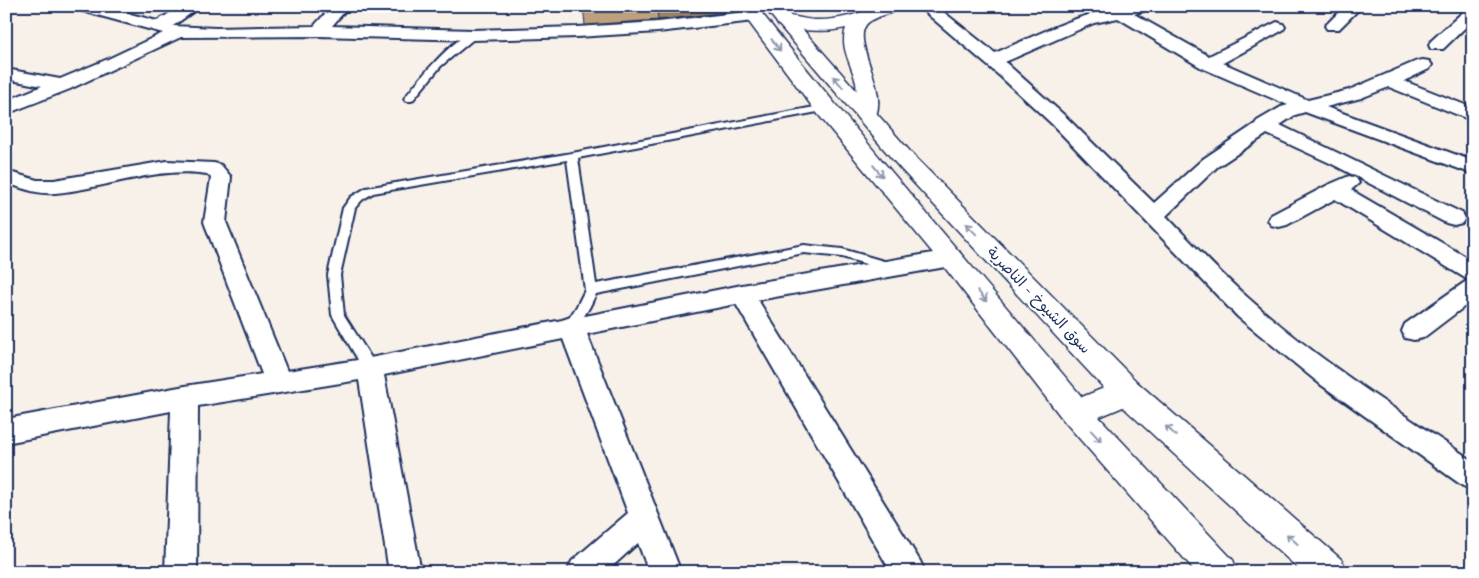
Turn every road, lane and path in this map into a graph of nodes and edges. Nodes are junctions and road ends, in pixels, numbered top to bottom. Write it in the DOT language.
graph roads {
  1 [pos="193,6"];
  2 [pos="341,6"];
  3 [pos="892,6"];
  4 [pos="926,6"];
  5 [pos="1140,6"];
  6 [pos="1354,6"];
  7 [pos="1467,6"];
  8 [pos="86,7"];
  9 [pos="764,12"];
  10 [pos="1122,13"];
  11 [pos="861,20"];
  12 [pos="1333,26"];
  13 [pos="159,27"];
  14 [pos="1277,27"];
  15 [pos="319,31"];
  16 [pos="178,32"];
  17 [pos="472,34"];
  18 [pos="1438,46"];
  19 [pos="994,60"];
  20 [pos="1208,64"];
  21 [pos="1423,65"];
  22 [pos="6,74"];
  23 [pos="1390,81"];
  24 [pos="64,85"];
  25 [pos="409,99"];
  26 [pos="1306,105"];
  27 [pos="6,108"];
  28 [pos="825,108"];
  29 [pos="866,114"];
  30 [pos="1473,115"];
  31 [pos="1264,125"];
  32 [pos="572,156"];
  33 [pos="1473,168"];
  34 [pos="1366,174"];
  35 [pos="6,177"];
  36 [pos="1335,190"];
  37 [pos="1154,216"];
  38 [pos="1454,218"];
  39 [pos="1279,220"];
  40 [pos="951,258"];
  41 [pos="892,268"];
  42 [pos="1473,272"];
  43 [pos="1473,288"];
  44 [pos="591,290"];
  45 [pos="742,294"];
  46 [pos="571,326"];
  47 [pos="1414,332"];
  48 [pos="370,368"];
  49 [pos="279,383"];
  50 [pos="1127,392"];
  51 [pos="185,398"];
  52 [pos="1076,413"];
  53 [pos="6,431"];
  54 [pos="1470,467"];
  55 [pos="644,518"];
  56 [pos="181,572"];
  57 [pos="405,572"];
  58 [pos="583,572"];
  59 [pos="665,572"];
  60 [pos="909,572"];
  61 [pos="1220,572"];
  62 [pos="1329,572"];
  1 -- 13 [label="street"];
  2 -- 15 [label="street"];
  3 -- 11 [label="main road"];
  4 -- 19 [label="street"];
  5 -- 10 [label="street"];
  6 -- 12 [label="street"];
  7 -- 18 [label="street"];
  8 -- 13 [label="street"];
  9 -- 11 [label="main road"];
  9 -- 17 [label="street"];
  9 -- 28 [label="main road, one-way"];
  29 -- 9 [label="main road, سوق الشيوخ - الناصرية, one-way"];
  10 -- 19 [label="street"];
  10 -- 20 [label="street"];
  11 -- 29 [label="main road"];
  13 -- 16 [label="street"];
  14 -- 20 [label="street"];
  15 -- 16 [label="street"];
  15 -- 17 [label="street"];
  16 -- 24 [label="street"];
  17 -- 25 [label="lane"];
  19 -- 37 [label="street"];
  20 -- 26 [label="street"];
  21 -- 23 [label="street"];
  22 -- 24 [label="street"];
  23 -- 26 [label="street"];
  23 -- 30 [label="street"];
  24 -- 27 [label="street"];
  26 -- 31 [label="street"];
  26 -- 33 [label="street"];
  28 -- 32 [label="lane"];
  28 -- 40 [label="main road, one-way"];
  50 -- 29 [label="main road, سوق الشيوخ - الناصرية, one-way"];
  31 -- 34 [label="street"];
  31 -- 37 [label="street"];
  32 -- 44 [label="lane"];
  32 -- 48 [label="lane"];
  34 -- 36 [label="street"];
  34 -- 38 [label="street"];
  35 -- 49 [label="street"];
  36 -- 39 [label="street"];
  36 -- 42 [label="street"];
  37 -- 54 [label="street"];
  40 -- 41 [label="street"];
  40 -- 52 [label="main road, one-way"];
  41 -- 44 [label="lane"];
  41 -- 45 [label="street"];
  43 -- 47 [label="street"];
  44 -- 46 [label="lane"];
  45 -- 46 [label="street"];
  45 -- 60 [label="street"];
  46 -- 48 [label="street"];
  46 -- 55 [label="street"];
  48 -- 49 [label="street"];
  48 -- 57 [label="street"];
  49 -- 51 [label="street"];
  50 -- 52 [label="main road"];
  62 -- 50 [label="main road, سوق الشيوخ - الناصرية, one-way"];
  51 -- 53 [label="street"];
  51 -- 56 [label="street"];
  52 -- 61 [label="main road, one-way"];
  55 -- 58 [label="street"];
  55 -- 59 [label="street"];
}
